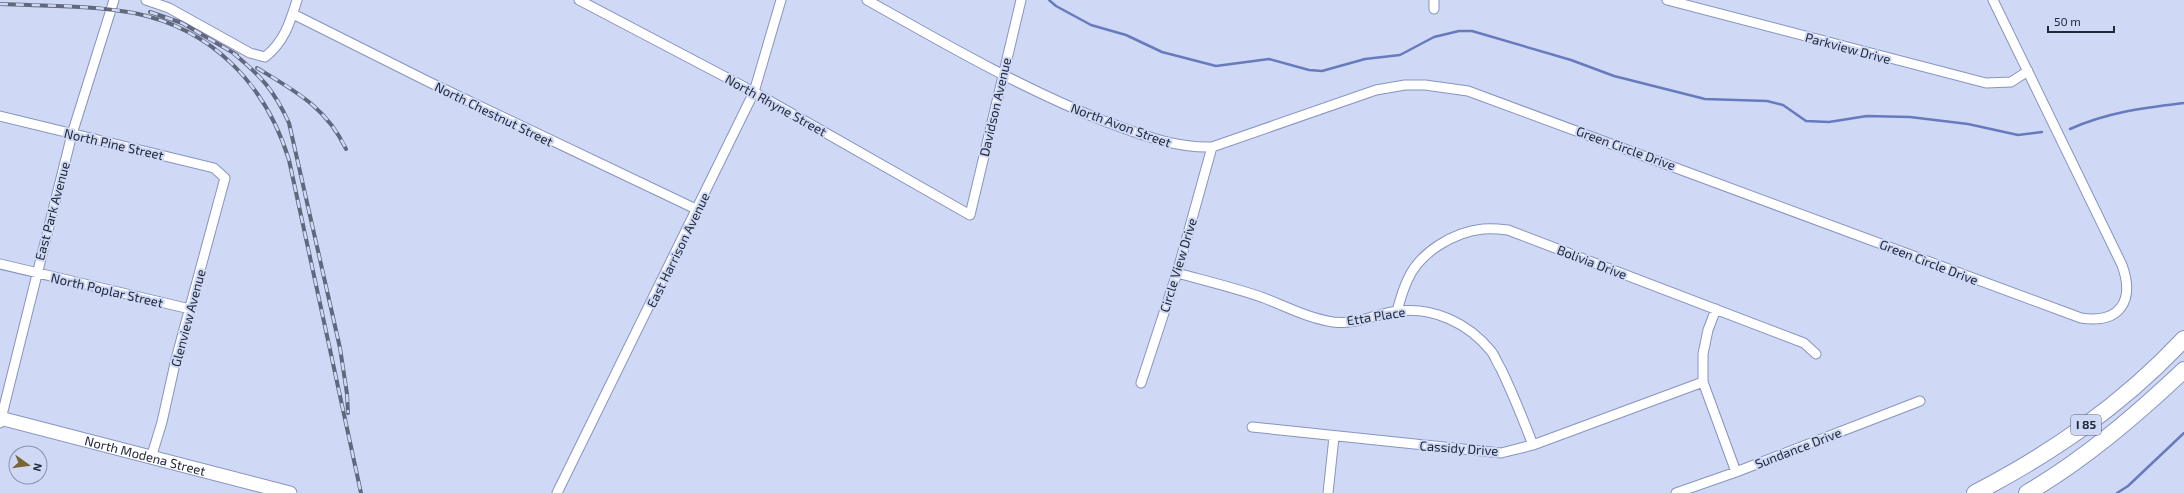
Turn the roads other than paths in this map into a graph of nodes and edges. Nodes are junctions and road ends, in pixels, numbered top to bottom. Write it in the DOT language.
graph roads {
  1 [pos="114,0"];
  2 [pos="146,0"];
  3 [pos="297,0"];
  4 [pos="579,0"];
  5 [pos="781,0"];
  6 [pos="867,0"];
  7 [pos="1021,0"];
  8 [pos="1666,0"];
  9 [pos="1992,0"];
  10 [pos="293,14"];
  11 [pos="2028,71"];
  12 [pos="1002,76"];
  13 [pos="1416,85"];
  14 [pos="754,92"];
  15 [pos="0,116"];
  16 [pos="72,134"];
  17 [pos="1212,147"];
  18 [pos="225,178"];
  19 [pos="698,210"];
  20 [pos="970,215"];
  21 [pos="0,264"];
  22 [pos="1177,273"];
  23 [pos="36,274"];
  24 [pos="190,309"];
  25 [pos="1716,309"];
  26 [pos="1397,311"];
  27 [pos="2184,340"];
  28 [pos="1816,354"];
  29 [pos="2184,370"];
  30 [pos="1703,382"];
  31 [pos="1141,383"];
  32 [pos="1920,401"];
  33 [pos="0,420"];
  34 [pos="1252,427"];
  35 [pos="1334,437"];
  36 [pos="1533,444"];
  37 [pos="151,458"];
  38 [pos="1736,472"];
  39 [pos="290,493"];
  40 [pos="558,493"];
  41 [pos="1328,493"];
  42 [pos="1676,493"];
  43 [pos="1975,493"];
  44 [pos="2027,493"];
  1 -- 16 [label="street, East Park Avenue"];
  2 -- 10 [label="street"];
  3 -- 10 [label="street"];
  4 -- 14 [label="street, North Rhyne Street"];
  5 -- 14 [label="street, East Harrison Avenue"];
  6 -- 12 [label="street, North Avon Street"];
  7 -- 12 [label="street, Davidson Avenue"];
  8 -- 11 [label="street, Parkview Drive"];
  9 -- 11 [label="street, Green Circle Drive"];
  10 -- 19 [label="street, North Chestnut Street"];
  11 -- 13 [label="street, Green Circle Drive"];
  12 -- 17 [label="street, North Avon Street"];
  12 -- 20 [label="street, Davidson Avenue"];
  13 -- 17 [label="street, North Avon Street"];
  14 -- 19 [label="street, East Harrison Avenue"];
  14 -- 20 [label="street, North Rhyne Street"];
  15 -- 16 [label="street, North Pine Street"];
  16 -- 18 [label="street, North Pine Street"];
  16 -- 23 [label="street, East Park Avenue"];
  17 -- 22 [label="street, Circle View Drive"];
  18 -- 24 [label="street, Glenview Avenue"];
  19 -- 40 [label="street, East Harrison Avenue"];
  21 -- 23 [label="street, North Poplar Street"];
  22 -- 26 [label="street, Etta Place"];
  22 -- 31 [label="street, Circle View Drive"];
  23 -- 24 [label="street, North Poplar Street"];
  23 -- 33 [label="street, East Park Avenue"];
  24 -- 37 [label="street, Glenview Avenue"];
  25 -- 26 [label="street, Bolivia Drive"];
  25 -- 28 [label="street, Bolivia Drive"];
  25 -- 30 [label="street"];
  26 -- 36 [label="street, Etta Place"];
  27 -- 43 [label="highway, I 85"];
  29 -- 44 [label="highway, I 85"];
  30 -- 36 [label="street, Cassidy Drive"];
  30 -- 38 [label="street"];
  32 -- 38 [label="street, Sundance Drive"];
  33 -- 37 [label="street, North Modena Street"];
  34 -- 35 [label="street, Cassidy Drive"];
  35 -- 36 [label="street, Cassidy Drive"];
  35 -- 41 [label="street"];
  37 -- 39 [label="street, North Modena Street"];
  38 -- 42 [label="street, Sundance Drive"];
}
